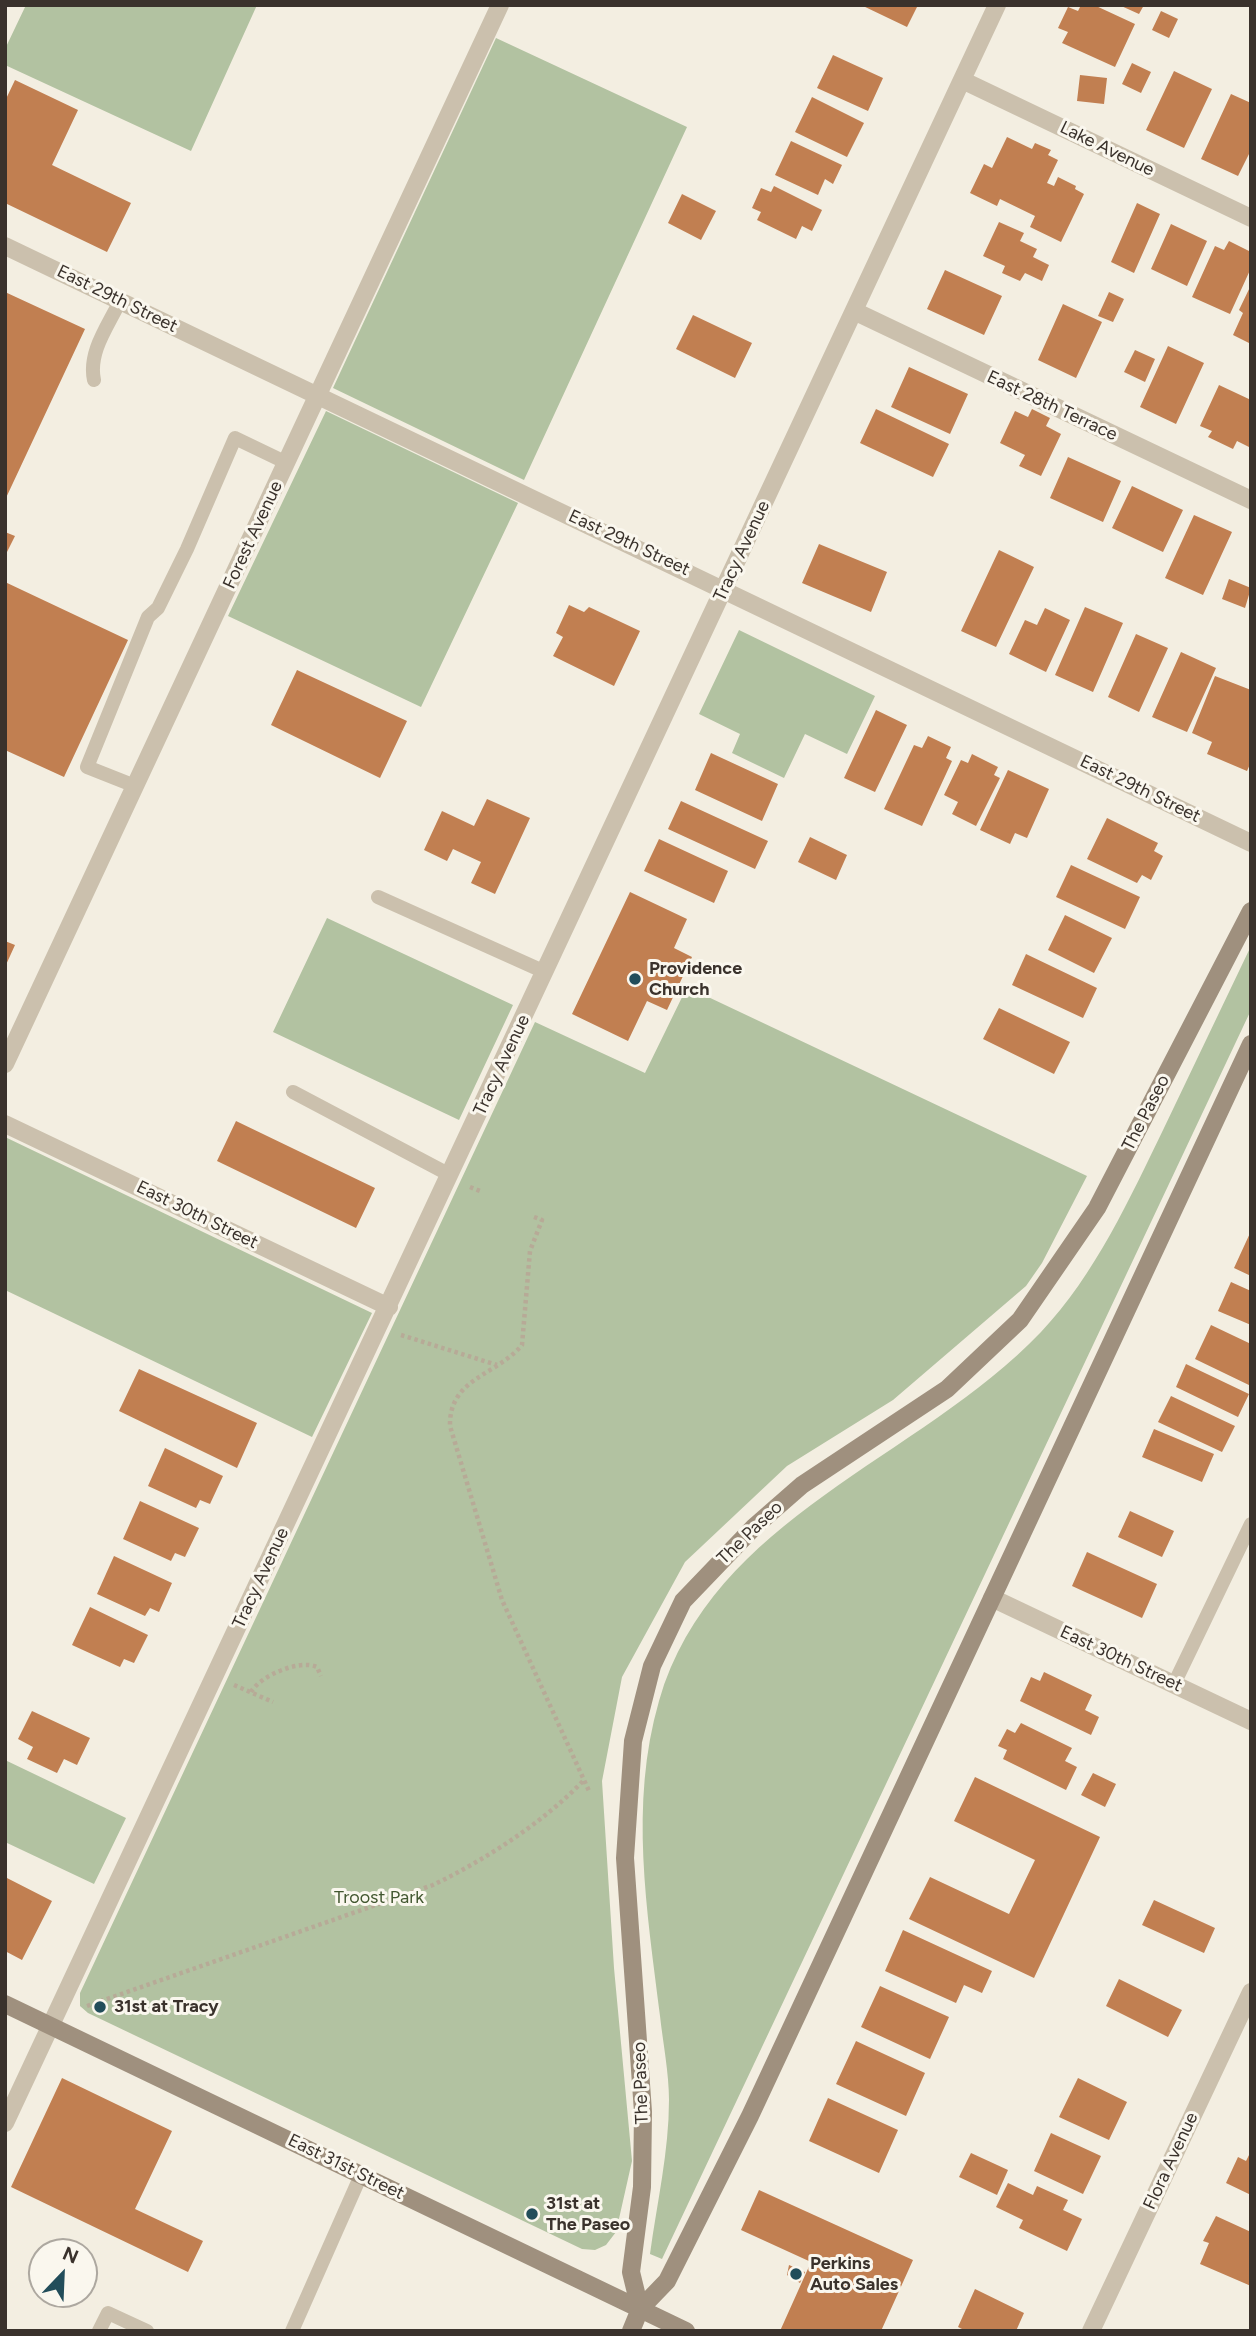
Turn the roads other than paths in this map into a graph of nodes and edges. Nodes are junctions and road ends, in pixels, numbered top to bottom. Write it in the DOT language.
graph roads {
  1 [pos="500,5"];
  2 [pos="997,5"];
  3 [pos="962,80"];
  4 [pos="1251,218"];
  5 [pos="5,246"];
  6 [pos="120,301"];
  7 [pos="854,311"];
  8 [pos="94,380"];
  9 [pos="318,396"];
  10 [pos="287,463"];
  11 [pos="1251,500"];
  12 [pos="724,589"];
  13 [pos="135,786"];
  14 [pos="1251,843"];
  15 [pos="378,897"];
  16 [pos="1251,911"];
  17 [pos="545,972"];
  18 [pos="1251,1044"];
  19 [pos="5,1064"];
  20 [pos="293,1092"];
  21 [pos="5,1124"];
  22 [pos="450,1175"];
  23 [pos="388,1307"];
  24 [pos="1251,1524"];
  25 [pos="992,1598"];
  26 [pos="1174,1684"];
  27 [pos="1251,1721"];
  28 [pos="1251,1992"];
  29 [pos="5,2004"];
  30 [pos="51,2026"];
  31 [pos="5,2123"];
  32 [pos="361,2175"];
  33 [pos="640,2309"];
  34 [pos="99,2331"];
  35 [pos="147,2331"];
  36 [pos="292,2331"];
  37 [pos="631,2331"];
  38 [pos="686,2331"];
  39 [pos="1091,2331"];
  1 -- 9 [label="street, Forest Avenue"];
  2 -- 3 [label="street, Tracy Avenue"];
  3 -- 4 [label="street, Lake Avenue"];
  3 -- 7 [label="street, Tracy Avenue"];
  5 -- 6 [label="street, East 29th Street"];
  6 -- 8 [label="lane"];
  6 -- 9 [label="street, East 29th Street"];
  7 -- 11 [label="street, East 28th Terrace"];
  7 -- 12 [label="street, Tracy Avenue"];
  9 -- 10 [label="street, Forest Avenue"];
  9 -- 12 [label="street, East 29th Street"];
  10 -- 13 [label="street, Forest Avenue"];
  10 -- 13 [label="lane"];
  12 -- 14 [label="street, East 29th Street"];
  12 -- 17 [label="street, Tracy Avenue"];
  13 -- 19 [label="street, Forest Avenue"];
  15 -- 17 [label="lane"];
  16 -- 33 [label="main road, The Paseo"];
  17 -- 22 [label="street, Tracy Avenue"];
  18 -- 25 [label="main road"];
  20 -- 22 [label="lane"];
  21 -- 23 [label="street, East 30th Street"];
  22 -- 23 [label="street, Tracy Avenue"];
  23 -- 30 [label="street, Tracy Avenue"];
  24 -- 26 [label="lane"];
  25 -- 26 [label="street, East 30th Street"];
  25 -- 33 [label="main road"];
  26 -- 27 [label="street, East 30th Street"];
  28 -- 39 [label="street, Flora Avenue"];
  29 -- 30 [label="main road, East 31st Street"];
  30 -- 31 [label="street, Tracy Avenue"];
  30 -- 32 [label="main road, East 31st Street"];
  32 -- 33 [label="main road, East 31st Street"];
  32 -- 36 [label="lane"];
  33 -- 37 [label="main road"];
  33 -- 38 [label="main road, East 31st Street"];
  34 -- 35 [label="lane"];
}
